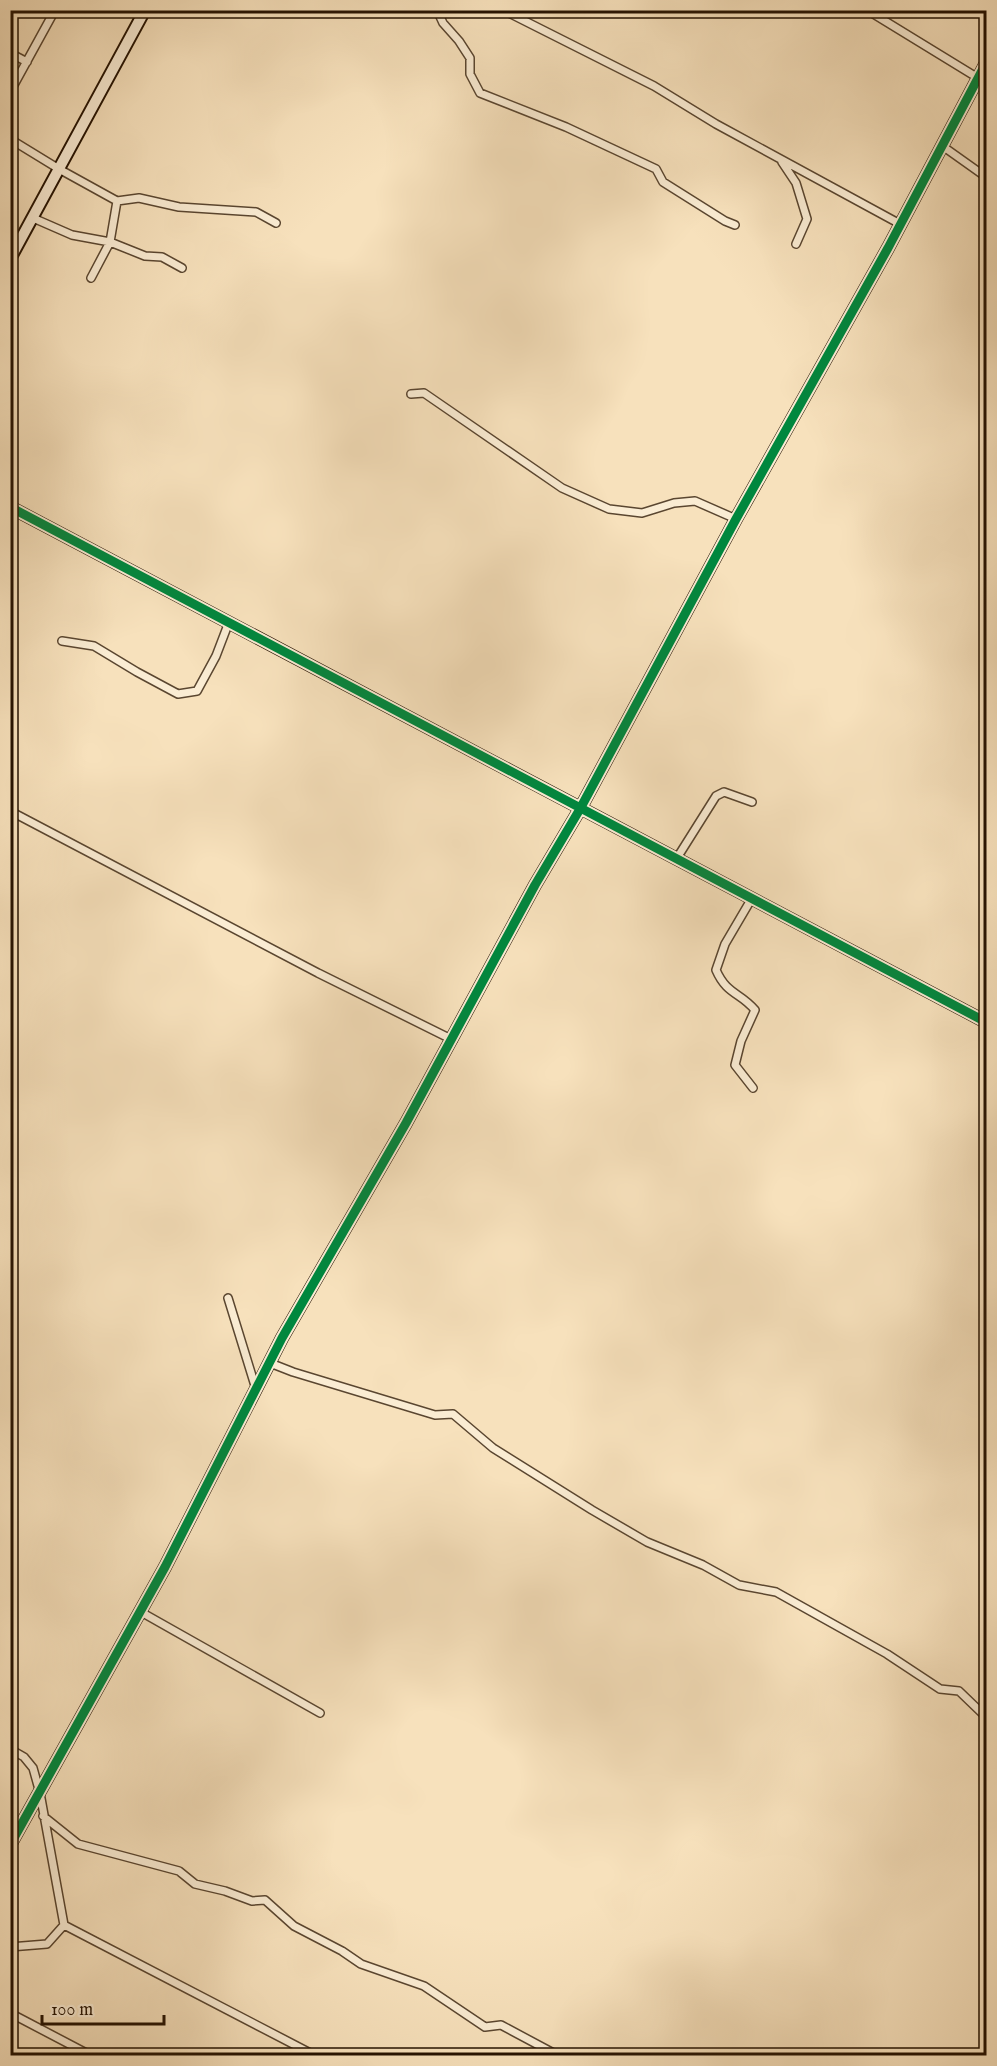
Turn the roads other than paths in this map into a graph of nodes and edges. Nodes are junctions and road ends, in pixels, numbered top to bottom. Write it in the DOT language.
graph roads {
  1 [pos="55,10"];
  2 [pos="145,10"];
  3 [pos="437,10"];
  4 [pos="503,10"];
  5 [pos="867,10"];
  6 [pos="10,53"];
  7 [pos="27,62"];
  8 [pos="987,63"];
  9 [pos="978,78"];
  10 [pos="10,92"];
  11 [pos="10,139"];
  12 [pos="941,145"];
  13 [pos="781,160"];
  14 [pos="59,169"];
  15 [pos="987,177"];
  16 [pos="117,201"];
  17 [pos="33,218"];
  18 [pos="276,223"];
  19 [pos="900,224"];
  20 [pos="735,225"];
  21 [pos="110,242"];
  22 [pos="796,244"];
  23 [pos="10,260"];
  24 [pos="182,268"];
  25 [pos="91,278"];
  26 [pos="411,394"];
  27 [pos="10,507"];
  28 [pos="736,519"];
  29 [pos="229,621"];
  30 [pos="62,641"];
  31 [pos="752,802"];
  32 [pos="580,809"];
  33 [pos="10,811"];
  34 [pos="677,858"];
  35 [pos="752,898"];
  36 [pos="987,1022"];
  37 [pos="453,1040"];
  38 [pos="753,1088"];
  39 [pos="228,1298"];
  40 [pos="270,1363"];
  41 [pos="256,1389"];
  42 [pos="141,1612"];
  43 [pos="320,1713"];
  44 [pos="987,1717"];
  45 [pos="10,1749"];
  46 [pos="40,1793"];
  47 [pos="43,1816"];
  48 [pos="10,1845"];
  49 [pos="64,1925"];
  50 [pos="10,1947"];
  51 [pos="10,2013"];
  52 [pos="92,2055"];
  53 [pos="316,2055"];
  54 [pos="560,2055"];
  1 -- 7 [label="street"];
  2 -- 14 [label="street"];
  3 -- 20 [label="street"];
  4 -- 13 [label="street"];
  5 -- 9 [label="street"];
  6 -- 7 [label="street"];
  7 -- 10 [label="street"];
  8 -- 9 [label="street"];
  9 -- 12 [label="street"];
  11 -- 14 [label="street"];
  12 -- 15 [label="street"];
  12 -- 19 [label="street"];
  13 -- 19 [label="street"];
  13 -- 22 [label="street"];
  14 -- 16 [label="street"];
  14 -- 17 [label="street"];
  16 -- 18 [label="street"];
  16 -- 21 [label="street"];
  17 -- 21 [label="street"];
  17 -- 23 [label="street"];
  19 -- 28 [label="street"];
  21 -- 24 [label="street"];
  21 -- 25 [label="street"];
  26 -- 28 [label="street"];
  27 -- 29 [label="street"];
  28 -- 32 [label="street"];
  29 -- 30 [label="street"];
  29 -- 32 [label="street"];
  31 -- 34 [label="street"];
  32 -- 34 [label="street"];
  32 -- 37 [label="street"];
  33 -- 37 [label="street"];
  34 -- 35 [label="street"];
  35 -- 36 [label="street"];
  35 -- 38 [label="street"];
  37 -- 40 [label="street"];
  39 -- 41 [label="street"];
  40 -- 41 [label="street"];
  40 -- 44 [label="street"];
  41 -- 42 [label="street"];
  42 -- 43 [label="street"];
  42 -- 46 [label="street"];
  45 -- 46 [label="street"];
  46 -- 47 [label="street"];
  46 -- 48 [label="street"];
  47 -- 49 [label="street"];
  47 -- 54 [label="street"];
  49 -- 50 [label="street"];
  49 -- 53 [label="street"];
  51 -- 52 [label="street"];
}
